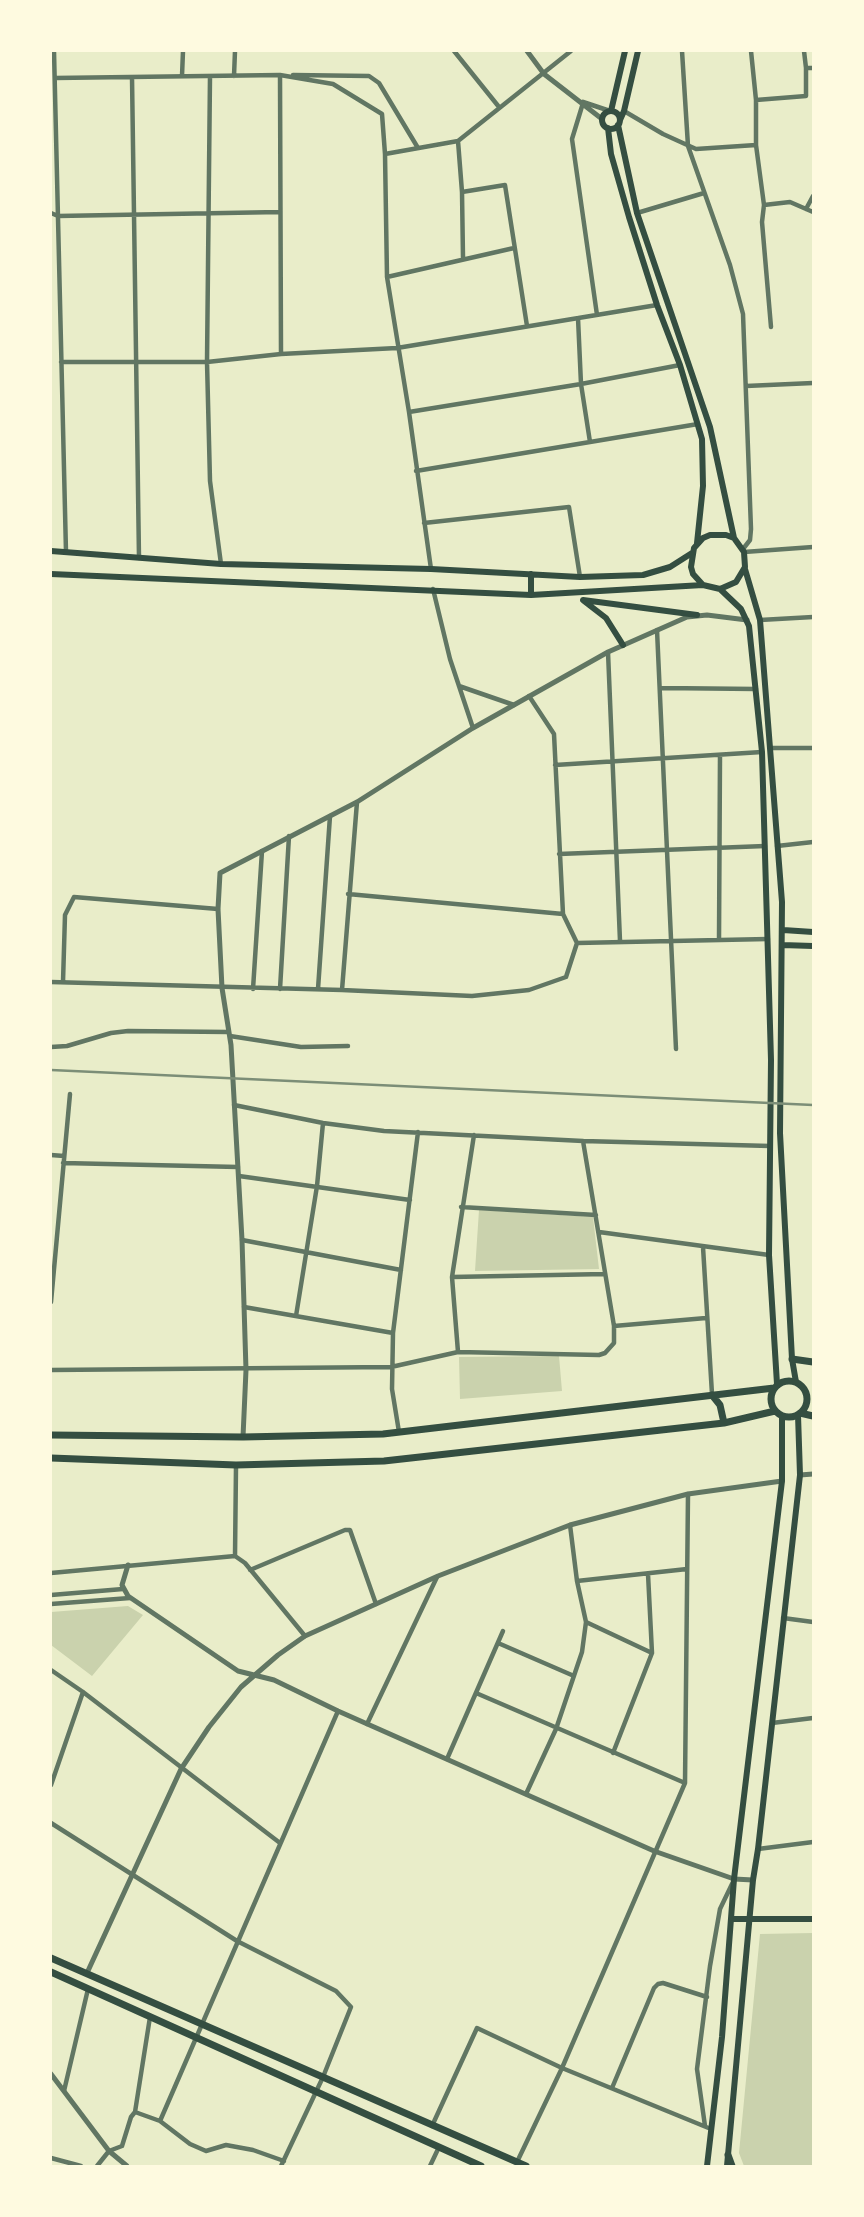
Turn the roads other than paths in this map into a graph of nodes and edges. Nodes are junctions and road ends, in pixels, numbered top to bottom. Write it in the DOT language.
graph roads {
  1 [pos="54,51"];
  2 [pos="183,51"];
  3 [pos="234,51"];
  4 [pos="454,51"];
  5 [pos="527,51"];
  6 [pos="571,51"];
  7 [pos="625,51"];
  8 [pos="638,51"];
  9 [pos="682,51"];
  10 [pos="751,51"];
  11 [pos="804,51"];
  12 [pos="806,68"];
  13 [pos="813,68"];
  14 [pos="544,74"];
  15 [pos="280,75"];
  16 [pos="182,76"];
  17 [pos="210,76"];
  18 [pos="234,76"];
  19 [pos="132,77"];
  20 [pos="55,78"];
  21 [pos="756,100"];
  22 [pos="583,102"];
  23 [pos="499,107"];
  24 [pos="610,111"];
  25 [pos="624,111"];
  26 [pos="602,119"];
  27 [pos="619,123"];
  28 [pos="608,128"];
  29 [pos="457,141"];
  30 [pos="756,145"];
  31 [pos="688,146"];
  32 [pos="418,148"];
  33 [pos="385,154"];
  34 [pos="462,191"];
  35 [pos="704,193"];
  36 [pos="813,196"];
  37 [pos="764,205"];
  38 [pos="806,209"];
  39 [pos="280,212"];
  40 [pos="813,212"];
  41 [pos="51,213"];
  42 [pos="637,213"];
  43 [pos="208,214"];
  44 [pos="134,215"];
  45 [pos="58,216"];
  46 [pos="51,219"];
  47 [pos="514,248"];
  48 [pos="463,258"];
  49 [pos="387,277"];
  50 [pos="657,305"];
  51 [pos="597,315"];
  52 [pos="578,318"];
  53 [pos="527,326"];
  54 [pos="771,327"];
  55 [pos="397,348"];
  56 [pos="281,354"];
  57 [pos="61,362"];
  58 [pos="136,362"];
  59 [pos="207,362"];
  60 [pos="680,365"];
  61 [pos="813,383"];
  62 [pos="581,384"];
  63 [pos="746,386"];
  64 [pos="409,412"];
  65 [pos="698,424"];
  66 [pos="590,442"];
  67 [pos="416,471"];
  68 [pos="424,523"];
  69 [pos="734,538"];
  70 [pos="697,543"];
  71 [pos="813,547"];
  72 [pos="51,551"];
  73 [pos="744,551"];
  74 [pos="66,552"];
  75 [pos="692,552"];
  76 [pos="139,558"];
  77 [pos="221,564"];
  78 [pos="745,568"];
  79 [pos="431,569"];
  80 [pos="51,574"];
  81 [pos="531,574"];
  82 [pos="580,577"];
  83 [pos="703,585"];
  84 [pos="720,589"];
  85 [pos="433,590"];
  86 [pos="531,594"];
  87 [pos="570,594"];
  88 [pos="583,600"];
  89 [pos="697,615"];
  90 [pos="813,617"];
  91 [pos="747,620"];
  92 [pos="761,620"];
  93 [pos="657,629"];
  94 [pos="623,645"];
  95 [pos="608,652"];
  96 [pos="458,686"];
  97 [pos="661,688"];
  98 [pos="756,689"];
  99 [pos="529,696"];
  100 [pos="514,705"];
  101 [pos="473,728"];
  102 [pos="772,748"];
  103 [pos="813,748"];
  104 [pos="762,752"];
  105 [pos="720,755"];
  106 [pos="663,758"];
  107 [pos="612,761"];
  108 [pos="555,765"];
  109 [pos="357,802"];
  110 [pos="331,815"];
  111 [pos="289,836"];
  112 [pos="813,842"];
  113 [pos="766,846"];
  114 [pos="777,846"];
  115 [pos="719,848"];
  116 [pos="666,850"];
  117 [pos="262,851"];
  118 [pos="616,852"];
  119 [pos="559,854"];
  120 [pos="348,894"];
  121 [pos="218,909"];
  122 [pos="564,914"];
  123 [pos="783,930"];
  124 [pos="813,932"];
  125 [pos="768,939"];
  126 [pos="670,940"];
  127 [pos="719,940"];
  128 [pos="620,941"];
  129 [pos="577,943"];
  130 [pos="782,946"];
  131 [pos="813,946"];
  132 [pos="51,982"];
  133 [pos="64,982"];
  134 [pos="222,988"];
  135 [pos="253,989"];
  136 [pos="279,989"];
  137 [pos="318,989"];
  138 [pos="342,990"];
  139 [pos="228,1034"];
  140 [pos="348,1046"];
  141 [pos="51,1047"];
  142 [pos="676,1049"];
  143 [pos="69,1094"];
  144 [pos="233,1105"];
  145 [pos="323,1123"];
  146 [pos="418,1132"];
  147 [pos="474,1135"];
  148 [pos="583,1140"];
  149 [pos="770,1146"];
  150 [pos="51,1155"];
  151 [pos="64,1156"];
  152 [pos="63,1163"];
  153 [pos="238,1167"];
  154 [pos="239,1176"];
  155 [pos="317,1186"];
  156 [pos="410,1200"];
  157 [pos="461,1207"];
  158 [pos="596,1215"];
  159 [pos="51,1221"];
  160 [pos="58,1222"];
  161 [pos="599,1232"];
  162 [pos="242,1240"];
  163 [pos="703,1247"];
  164 [pos="306,1252"];
  165 [pos="769,1255"];
  166 [pos="401,1270"];
  167 [pos="605,1274"];
  168 [pos="452,1277"];
  169 [pos="51,1299"];
  170 [pos="244,1307"];
  171 [pos="296,1316"];
  172 [pos="706,1318"];
  173 [pos="614,1326"];
  174 [pos="393,1333"];
  175 [pos="458,1352"];
  176 [pos="792,1359"];
  177 [pos="813,1362"];
  178 [pos="391,1367"];
  179 [pos="51,1370"];
  180 [pos="246,1370"];
  181 [pos="798,1384"];
  182 [pos="813,1384"];
  183 [pos="776,1386"];
  184 [pos="712,1395"];
  185 [pos="779,1414"];
  186 [pos="799,1414"];
  187 [pos="813,1416"];
  188 [pos="724,1423"];
  189 [pos="399,1432"];
  190 [pos="51,1435"];
  191 [pos="243,1437"];
  192 [pos="51,1458"];
  193 [pos="236,1465"];
  194 [pos="813,1474"];
  195 [pos="800,1475"];
  196 [pos="782,1481"];
  197 [pos="688,1493"];
  198 [pos="570,1525"];
  199 [pos="235,1556"];
  200 [pos="128,1565"];
  201 [pos="687,1569"];
  202 [pos="250,1570"];
  203 [pos="51,1573"];
  204 [pos="648,1574"];
  205 [pos="438,1576"];
  206 [pos="577,1581"];
  207 [pos="123,1589"];
  208 [pos="51,1595"];
  209 [pos="130,1598"];
  210 [pos="51,1604"];
  211 [pos="376,1604"];
  212 [pos="782,1618"];
  213 [pos="586,1622"];
  214 [pos="813,1622"];
  215 [pos="503,1631"];
  216 [pos="305,1636"];
  217 [pos="498,1643"];
  218 [pos="652,1653"];
  219 [pos="51,1670"];
  220 [pos="254,1675"];
  221 [pos="574,1676"];
  222 [pos="83,1692"];
  223 [pos="475,1693"];
  224 [pos="338,1711"];
  225 [pos="813,1718"];
  226 [pos="772,1723"];
  227 [pos="367,1724"];
  228 [pos="556,1729"];
  229 [pos="613,1753"];
  230 [pos="447,1759"];
  231 [pos="181,1769"];
  232 [pos="685,1783"];
  233 [pos="51,1785"];
  234 [pos="526,1794"];
  235 [pos="51,1823"];
  236 [pos="813,1842"];
  237 [pos="280,1843"];
  238 [pos="758,1849"];
  239 [pos="654,1851"];
  240 [pos="131,1876"];
  241 [pos="734,1879"];
  242 [pos="753,1880"];
  243 [pos="732,1919"];
  244 [pos="813,1919"];
  245 [pos="749,1920"];
  246 [pos="237,1941"];
  247 [pos="51,1958"];
  248 [pos="51,1972"];
  249 [pos="87,1973"];
  250 [pos="88,1989"];
  251 [pos="706,1997"];
  252 [pos="150,2017"];
  253 [pos="200,2025"];
  254 [pos="196,2037"];
  255 [pos="562,2068"];
  256 [pos="51,2074"];
  257 [pos="323,2077"];
  258 [pos="612,2088"];
  259 [pos="316,2090"];
  260 [pos="64,2091"];
  261 [pos="135,2112"];
  262 [pos="160,2121"];
  263 [pos="432,2127"];
  264 [pos="708,2128"];
  265 [pos="439,2147"];
  266 [pos="109,2151"];
  267 [pos="728,2155"];
  268 [pos="51,2158"];
  269 [pos="517,2162"];
  270 [pos="283,2163"];
  271 [pos="81,2166"];
  272 [pos="97,2166"];
  273 [pos="127,2166"];
  274 [pos="430,2166"];
  275 [pos="481,2166"];
  276 [pos="526,2166"];
  277 [pos="707,2166"];
  278 [pos="730,2166"];
  1 -- 20 [label="street"];
  2 -- 16 [label="street"];
  3 -- 18 [label="street"];
  4 -- 23 [label="street"];
  5 -- 14 [label="street"];
  6 -- 14 [label="street"];
  7 -- 24 [label="main road"];
  8 -- 25 [label="main road"];
  9 -- 31 [label="street"];
  10 -- 21 [label="street"];
  11 -- 12 [label="street"];
  12 -- 13 [label="street"];
  12 -- 21 [label="street"];
  14 -- 22 [label="street"];
  14 -- 23 [label="street"];
  15 -- 18 [label="street"];
  15 -- 32 [label="street"];
  15 -- 33 [label="street"];
  15 -- 39 [label="street"];
  16 -- 17 [label="street"];
  16 -- 19 [label="street"];
  17 -- 18 [label="street"];
  17 -- 43 [label="street"];
  19 -- 20 [label="street"];
  19 -- 44 [label="street"];
  20 -- 45 [label="street"];
  21 -- 30 [label="street"];
  22 -- 24 [label="street"];
  22 -- 26 [label="street"];
  22 -- 51 [label="street"];
  23 -- 29 [label="street"];
  24 -- 26 [label="main road"];
  24 -- 27 [label="main road"];
  25 -- 27 [label="main road"];
  25 -- 31 [label="street"];
  26 -- 28 [label="main road"];
  27 -- 28 [label="main road"];
  27 -- 42 [label="main road"];
  28 -- 50 [label="main road"];
  29 -- 32 [label="street"];
  29 -- 34 [label="street"];
  30 -- 31 [label="street"];
  30 -- 37 [label="street"];
  31 -- 35 [label="street"];
  32 -- 33 [label="street"];
  33 -- 49 [label="street"];
  34 -- 47 [label="street"];
  34 -- 48 [label="street"];
  35 -- 42 [label="street"];
  35 -- 63 [label="street"];
  36 -- 38 [label="street"];
  37 -- 38 [label="street"];
  37 -- 54 [label="street"];
  38 -- 40 [label="street"];
  39 -- 43 [label="street"];
  39 -- 56 [label="street"];
  41 -- 45 [label="street"];
  42 -- 69 [label="main road"];
  43 -- 44 [label="street"];
  43 -- 59 [label="street"];
  44 -- 45 [label="street"];
  44 -- 58 [label="street"];
  45 -- 46 [label="street"];
  45 -- 57 [label="street"];
  47 -- 48 [label="street"];
  47 -- 53 [label="street"];
  48 -- 49 [label="street"];
  49 -- 55 [label="street"];
  50 -- 51 [label="street"];
  50 -- 60 [label="main road"];
  51 -- 52 [label="street"];
  52 -- 53 [label="street"];
  52 -- 62 [label="street"];
  53 -- 55 [label="street"];
  55 -- 56 [label="street"];
  55 -- 64 [label="street"];
  56 -- 59 [label="street"];
  57 -- 58 [label="street"];
  57 -- 74 [label="street"];
  58 -- 59 [label="street"];
  58 -- 76 [label="street"];
  59 -- 77 [label="street"];
  60 -- 62 [label="street"];
  60 -- 65 [label="main road"];
  61 -- 63 [label="street"];
  62 -- 64 [label="street"];
  62 -- 66 [label="street"];
  63 -- 73 [label="street"];
  64 -- 67 [label="street"];
  65 -- 66 [label="street"];
  65 -- 70 [label="main road"];
  66 -- 67 [label="street"];
  67 -- 68 [label="street"];
  68 -- 79 [label="street"];
  68 -- 82 [label="street"];
  69 -- 70 [label="main road"];
  69 -- 73 [label="main road"];
  70 -- 75 [label="main road"];
  71 -- 73 [label="street"];
  72 -- 74 [label="main road"];
  73 -- 78 [label="main road"];
  74 -- 76 [label="main road"];
  75 -- 82 [label="main road"];
  75 -- 83 [label="main road"];
  76 -- 77 [label="main road"];
  77 -- 79 [label="main road"];
  78 -- 84 [label="main road"];
  78 -- 92 [label="main road"];
  79 -- 81 [label="main road"];
  80 -- 85 [label="main road"];
  81 -- 82 [label="main road"];
  81 -- 86 [label="main road"];
  83 -- 84 [label="main road"];
  83 -- 87 [label="main road"];
  84 -- 91 [label="main road"];
  85 -- 86 [label="main road"];
  85 -- 96 [label="street"];
  86 -- 87 [label="main road"];
  87 -- 88 [label="main road"];
  88 -- 89 [label="main road"];
  88 -- 94 [label="main road"];
  89 -- 91 [label="street"];
  89 -- 93 [label="street"];
  90 -- 92 [label="street"];
  91 -- 98 [label="main road"];
  92 -- 102 [label="main road"];
  93 -- 94 [label="street"];
  93 -- 97 [label="street"];
  94 -- 95 [label="street"];
  95 -- 99 [label="street"];
  95 -- 107 [label="street"];
  96 -- 100 [label="street"];
  96 -- 101 [label="street"];
  97 -- 98 [label="street"];
  97 -- 106 [label="street"];
  98 -- 104 [label="main road"];
  99 -- 100 [label="street"];
  99 -- 108 [label="street"];
  100 -- 101 [label="street"];
  101 -- 109 [label="street"];
  102 -- 103 [label="street"];
  102 -- 114 [label="main road"];
  104 -- 105 [label="street"];
  104 -- 113 [label="main road"];
  105 -- 106 [label="street"];
  105 -- 115 [label="street"];
  106 -- 107 [label="street"];
  106 -- 116 [label="street"];
  107 -- 108 [label="street"];
  107 -- 118 [label="street"];
  108 -- 119 [label="street"];
  109 -- 110 [label="street"];
  109 -- 120 [label="street"];
  110 -- 111 [label="street"];
  110 -- 137 [label="street"];
  111 -- 117 [label="street"];
  111 -- 136 [label="street"];
  112 -- 114 [label="street"];
  113 -- 115 [label="street"];
  113 -- 125 [label="main road"];
  114 -- 123 [label="main road"];
  115 -- 116 [label="street"];
  115 -- 127 [label="street"];
  116 -- 118 [label="street"];
  116 -- 126 [label="street"];
  117 -- 121 [label="street"];
  117 -- 135 [label="street"];
  118 -- 119 [label="street"];
  118 -- 128 [label="street"];
  119 -- 122 [label="street"];
  120 -- 122 [label="street"];
  120 -- 138 [label="street"];
  121 -- 133 [label="street"];
  121 -- 134 [label="street"];
  122 -- 129 [label="street"];
  123 -- 124 [label="main road"];
  123 -- 130 [label="main road"];
  125 -- 127 [label="street"];
  125 -- 149 [label="main road"];
  126 -- 127 [label="street"];
  126 -- 128 [label="street"];
  126 -- 142 [label="street"];
  128 -- 129 [label="street"];
  129 -- 138 [label="street"];
  130 -- 131 [label="main road"];
  130 -- 176 [label="main road"];
  132 -- 133 [label="street"];
  133 -- 134 [label="street"];
  134 -- 135 [label="street"];
  134 -- 139 [label="street"];
  135 -- 136 [label="street"];
  136 -- 137 [label="street"];
  137 -- 138 [label="street"];
  139 -- 140 [label="street"];
  139 -- 141 [label="street"];
  139 -- 144 [label="street"];
  143 -- 151 [label="street"];
  144 -- 145 [label="street"];
  144 -- 153 [label="street"];
  145 -- 146 [label="street"];
  145 -- 155 [label="street"];
  146 -- 147 [label="street"];
  146 -- 156 [label="street"];
  147 -- 148 [label="street"];
  147 -- 157 [label="street"];
  148 -- 149 [label="street"];
  148 -- 158 [label="street"];
  149 -- 165 [label="main road"];
  150 -- 151 [label="street"];
  151 -- 152 [label="street"];
  152 -- 153 [label="street"];
  152 -- 160 [label="street"];
  153 -- 154 [label="street"];
  154 -- 155 [label="street"];
  154 -- 162 [label="street"];
  155 -- 156 [label="street"];
  155 -- 164 [label="street"];
  156 -- 166 [label="street"];
  157 -- 158 [label="street"];
  157 -- 168 [label="street"];
  158 -- 161 [label="street"];
  159 -- 160 [label="street"];
  160 -- 169 [label="street"];
  161 -- 163 [label="street"];
  161 -- 167 [label="street"];
  162 -- 164 [label="street"];
  162 -- 170 [label="street"];
  163 -- 165 [label="street"];
  163 -- 172 [label="street"];
  164 -- 166 [label="street"];
  164 -- 171 [label="street"];
  165 -- 183 [label="main road"];
  166 -- 174 [label="street"];
  167 -- 168 [label="street"];
  167 -- 173 [label="street"];
  168 -- 175 [label="street"];
  170 -- 171 [label="street"];
  170 -- 180 [label="street"];
  171 -- 174 [label="street"];
  172 -- 173 [label="street"];
  172 -- 184 [label="street"];
  173 -- 175 [label="street"];
  174 -- 178 [label="street"];
  175 -- 178 [label="street"];
  176 -- 177 [label="main road"];
  176 -- 181 [label="main road"];
  178 -- 180 [label="street"];
  178 -- 189 [label="street"];
  179 -- 180 [label="street"];
  180 -- 191 [label="street"];
  181 -- 182 [label="main road"];
  181 -- 183 [label="main road"];
  181 -- 186 [label="main road"];
  183 -- 184 [label="main road"];
  183 -- 185 [label="main road"];
  184 -- 188 [label="main road"];
  184 -- 189 [label="main road"];
  185 -- 186 [label="main road"];
  185 -- 188 [label="main road"];
  185 -- 196 [label="main road"];
  186 -- 187 [label="main road"];
  186 -- 195 [label="main road"];
  188 -- 193 [label="main road"];
  189 -- 191 [label="main road"];
  190 -- 191 [label="main road"];
  192 -- 193 [label="main road"];
  193 -- 199 [label="street"];
  194 -- 195 [label="street"];
  195 -- 212 [label="main road"];
  196 -- 197 [label="street"];
  196 -- 241 [label="main road"];
  197 -- 198 [label="street"];
  197 -- 201 [label="street"];
  198 -- 205 [label="street"];
  198 -- 206 [label="street"];
  199 -- 200 [label="street"];
  199 -- 202 [label="street"];
  200 -- 203 [label="street"];
  200 -- 207 [label="street"];
  201 -- 204 [label="street"];
  201 -- 232 [label="street"];
  202 -- 211 [label="street"];
  202 -- 216 [label="street"];
  204 -- 206 [label="street"];
  204 -- 218 [label="street"];
  205 -- 211 [label="street"];
  205 -- 227 [label="street"];
  206 -- 213 [label="street"];
  207 -- 208 [label="street"];
  207 -- 209 [label="street"];
  209 -- 210 [label="street"];
  209 -- 220 [label="street"];
  211 -- 216 [label="street"];
  212 -- 214 [label="street"];
  212 -- 226 [label="main road"];
  213 -- 218 [label="street"];
  213 -- 221 [label="street"];
  215 -- 217 [label="street"];
  216 -- 220 [label="street"];
  217 -- 221 [label="street"];
  217 -- 223 [label="street"];
  218 -- 229 [label="street"];
  219 -- 222 [label="street"];
  220 -- 224 [label="street"];
  220 -- 231 [label="street"];
  221 -- 228 [label="street"];
  222 -- 231 [label="street"];
  222 -- 233 [label="street"];
  223 -- 228 [label="street"];
  223 -- 230 [label="street"];
  224 -- 227 [label="street"];
  224 -- 237 [label="street"];
  225 -- 226 [label="street"];
  226 -- 238 [label="main road"];
  227 -- 230 [label="street"];
  228 -- 229 [label="street"];
  228 -- 234 [label="street"];
  229 -- 232 [label="street"];
  230 -- 234 [label="street"];
  231 -- 237 [label="street"];
  231 -- 240 [label="street"];
  232 -- 239 [label="street"];
  234 -- 239 [label="street"];
  235 -- 240 [label="street"];
  236 -- 238 [label="street"];
  237 -- 246 [label="street"];
  238 -- 242 [label="main road"];
  239 -- 241 [label="street"];
  239 -- 255 [label="street"];
  240 -- 246 [label="street"];
  240 -- 249 [label="street"];
  241 -- 242 [label="street"];
  241 -- 243 [label="main road"];
  241 -- 251 [label="street"];
  242 -- 245 [label="main road"];
  243 -- 245 [label="main road"];
  243 -- 264 [label="main road"];
  244 -- 245 [label="main road"];
  245 -- 267 [label="main road"];
  246 -- 253 [label="street"];
  246 -- 257 [label="street"];
  247 -- 249 [label="main road"];
  248 -- 250 [label="main road"];
  249 -- 253 [label="main road"];
  250 -- 252 [label="main road"];
  250 -- 260 [label="street"];
  251 -- 258 [label="street"];
  251 -- 264 [label="street"];
  252 -- 254 [label="main road"];
  252 -- 261 [label="street"];
  253 -- 254 [label="street"];
  253 -- 257 [label="main road"];
  254 -- 259 [label="main road"];
  254 -- 262 [label="street"];
  255 -- 258 [label="street"];
  255 -- 263 [label="street"];
  255 -- 269 [label="street"];
  256 -- 260 [label="street"];
  257 -- 259 [label="street"];
  257 -- 263 [label="main road"];
  258 -- 264 [label="street"];
  259 -- 265 [label="main road"];
  259 -- 270 [label="street"];
  260 -- 266 [label="street"];
  261 -- 262 [label="street"];
  261 -- 266 [label="street"];
  262 -- 270 [label="street"];
  263 -- 269 [label="main road"];
  264 -- 277 [label="main road"];
  265 -- 274 [label="street"];
  265 -- 275 [label="main road"];
  266 -- 272 [label="street"];
  266 -- 273 [label="street"];
  267 -- 278 [label="main road"];
  268 -- 271 [label="street"];
  269 -- 276 [label="main road"];
}
